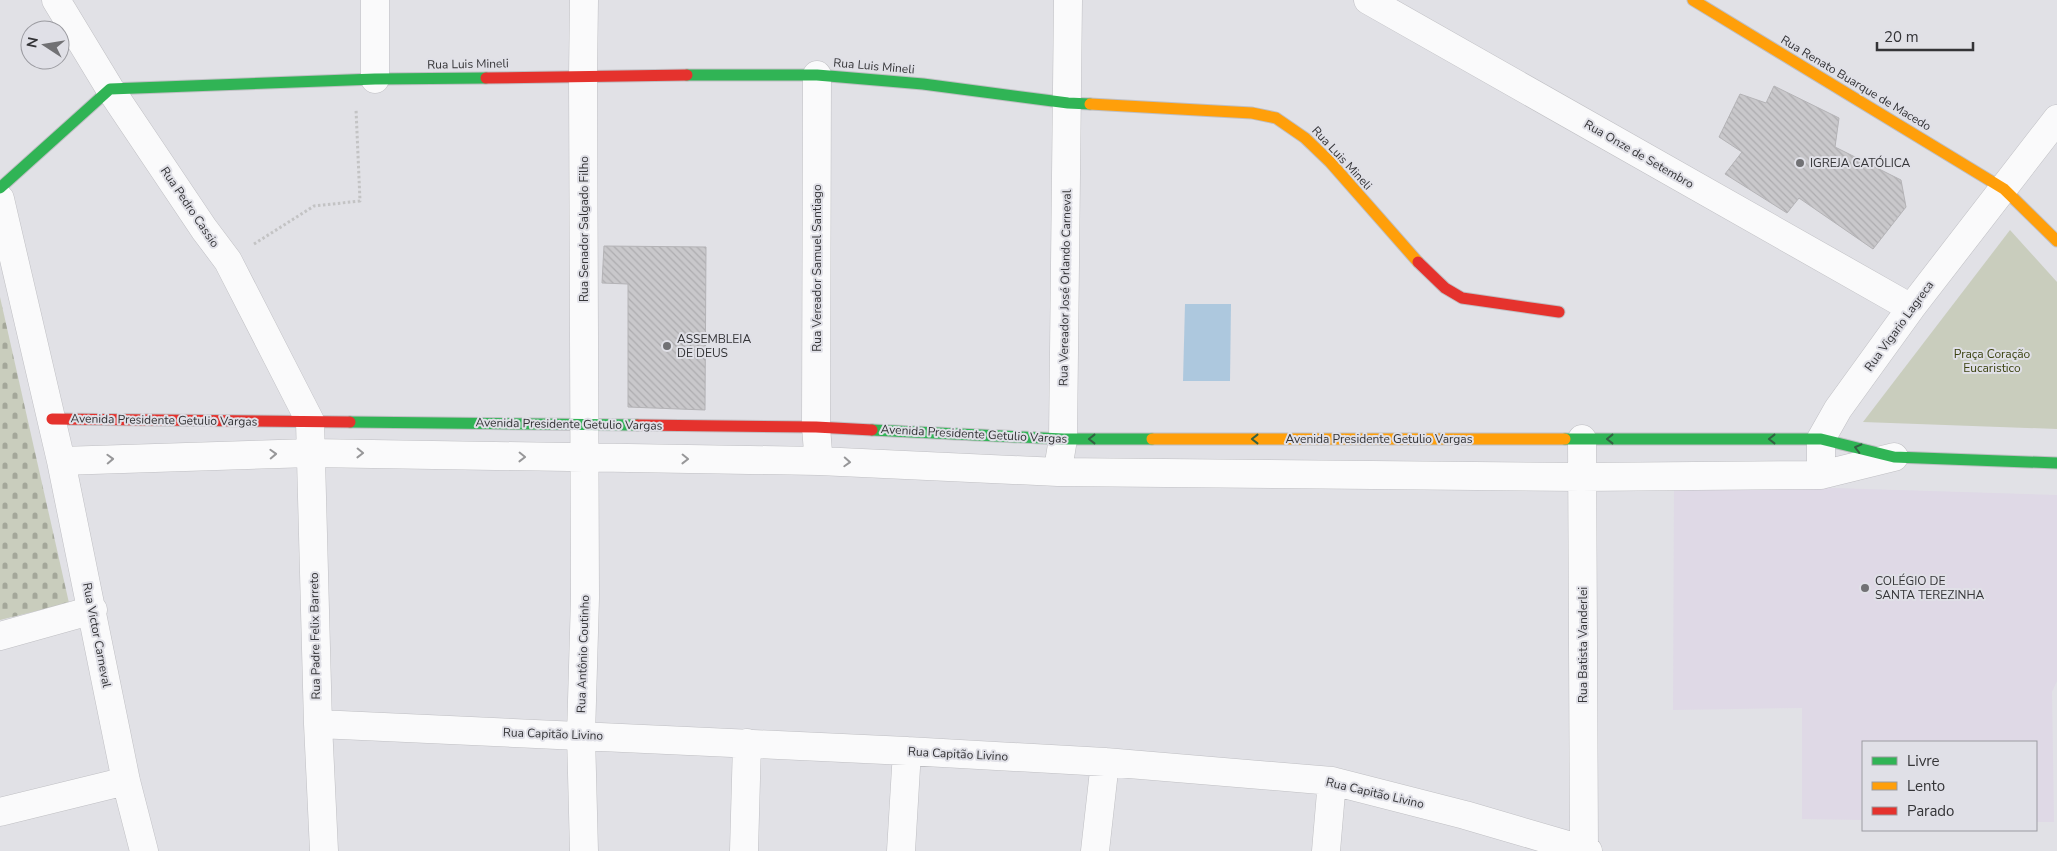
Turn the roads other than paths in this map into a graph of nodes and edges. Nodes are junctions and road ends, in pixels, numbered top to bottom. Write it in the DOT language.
graph roads {
  1 [pos="56,0"];
  2 [pos="375,0"];
  3 [pos="584,0"];
  4 [pos="1068,0"];
  5 [pos="1368,0"];
  6 [pos="1693,0"];
  7 [pos="583,76"];
  8 [pos="818,76"];
  9 [pos="365,80"];
  10 [pos="110,88"];
  11 [pos="1068,103"];
  12 [pos="2057,119"];
  13 [pos="0,188"];
  14 [pos="2004,189"];
  15 [pos="0,199"];
  16 [pos="2057,241"];
  17 [pos="1911,308"];
  18 [pos="1559,312"];
  19 [pos="52,418"];
  20 [pos="310,421"];
  21 [pos="586,425"];
  22 [pos="816,427"];
  23 [pos="1063,439"];
  24 [pos="1582,439"];
  25 [pos="1821,439"];
  26 [pos="311,452"];
  27 [pos="1894,457"];
  28 [pos="584,458"];
  29 [pos="62,461"];
  30 [pos="818,461"];
  31 [pos="2057,463"];
  32 [pos="1058,472"];
  33 [pos="1821,475"];
  34 [pos="1581,477"];
  35 [pos="92,610"];
  36 [pos="0,636"];
  37 [pos="318,724"];
  38 [pos="581,735"];
  39 [pos="747,743"];
  40 [pos="908,751"];
  41 [pos="1105,762"];
  42 [pos="126,781"];
  43 [pos="1332,781"];
  44 [pos="0,812"];
  45 [pos="144,851"];
  46 [pos="324,851"];
  47 [pos="584,851"];
  48 [pos="744,851"];
  49 [pos="901,851"];
  50 [pos="1095,851"];
  51 [pos="1326,851"];
  52 [pos="1586,851"];
  1 -- 10 [label="street, Rua Pedro Cassio"];
  2 -- 9 [label="street"];
  3 -- 7 [label="street, Rua Senador Salgado Filho"];
  4 -- 11 [label="street, Rua Vereador José Orlando Carneval"];
  5 -- 17 [label="street, Rua Onze de Setembro"];
  6 -- 14 [label="street, Rua Renato Buarque de Macedo"];
  7 -- 8 [label="street, Rua Luis Mineli"];
  7 -- 9 [label="street, Rua Luis Mineli"];
  7 -- 21 [label="street, Rua Senador Salgado Filho"];
  8 -- 11 [label="street, Rua Luis Mineli"];
  8 -- 22 [label="street, Rua Vereador Samuel Santiago"];
  9 -- 10 [label="street, Rua Luis Mineli"];
  10 -- 13 [label="street"];
  10 -- 20 [label="street, Rua Pedro Cassio"];
  11 -- 18 [label="street, Rua Luis Mineli"];
  11 -- 23 [label="street, Rua Vereador José Orlando Carneval"];
  12 -- 14 [label="street, Rua Vigario Lagreca"];
  14 -- 16 [label="street, Rua Renato Buarque de Macedo"];
  14 -- 17 [label="street, Rua Vigario Lagreca"];
  15 -- 19 [label="street, Rua Victor Carneval"];
  17 -- 25 [label="street, Rua Vigario Lagreca"];
  19 -- 20 [label="street, Avenida Presidente Getulio Vargas"];
  19 -- 29 [label="street, Rua Victor Carneval"];
  20 -- 21 [label="street, Avenida Presidente Getulio Vargas"];
  20 -- 26 [label="street, Rua Padre Felix Barreto"];
  21 -- 22 [label="street, Avenida Presidente Getulio Vargas"];
  21 -- 28 [label="street, Rua Senador Salgado Filho"];
  22 -- 23 [label="street, Avenida Presidente Getulio Vargas"];
  22 -- 30 [label="street, Rua Vereador Samuel Santiago"];
  24 -- 23 [label="street, Avenida Presidente Getulio Vargas, one-way"];
  23 -- 32 [label="street, Rua Vereador José Orlando Carneval"];
  25 -- 24 [label="street, Avenida Presidente Getulio Vargas, one-way"];
  24 -- 34 [label="street, Rua Batista Vanderlei"];
  27 -- 25 [label="street, Avenida Presidente Getulio Vargas, one-way"];
  25 -- 33 [label="street, Rua Vigario Lagreca"];
  26 -- 28 [label="street, Avenida Presidente Getulio Vargas, one-way"];
  29 -- 26 [label="street, Avenida Presidente Getulio Vargas, one-way"];
  26 -- 37 [label="street, Rua Padre Felix Barreto"];
  27 -- 31 [label="street, Avenida Presidente Getulio Vargas"];
  27 -- 33 [label="street, Avenida Presidente Getulio Vargas"];
  28 -- 30 [label="street, Avenida Presidente Getulio Vargas, one-way"];
  28 -- 38 [label="street, Rua Antônio Coutinho"];
  29 -- 35 [label="street, Rua Victor Carneval"];
  30 -- 32 [label="street, Avenida Presidente Getulio Vargas, one-way"];
  32 -- 34 [label="street, Avenida Presidente Getulio Vargas"];
  33 -- 34 [label="street, Avenida Presidente Getulio Vargas"];
  34 -- 52 [label="street, Rua Batista Vanderlei"];
  35 -- 36 [label="street"];
  35 -- 42 [label="street, Rua Victor Carneval"];
  37 -- 38 [label="street, Rua Capitão Livino"];
  37 -- 46 [label="street, Rua Padre Felix Barreto"];
  38 -- 39 [label="street, Rua Capitão Livino"];
  38 -- 47 [label="street, Rua Antônio Coutinho"];
  39 -- 40 [label="street, Rua Capitão Livino"];
  39 -- 48 [label="street"];
  40 -- 41 [label="street, Rua Capitão Livino"];
  40 -- 49 [label="street"];
  41 -- 43 [label="street, Rua Capitão Livino"];
  41 -- 50 [label="street"];
  42 -- 44 [label="street"];
  42 -- 45 [label="street, Rua Victor Carneval"];
  43 -- 51 [label="street"];
  43 -- 52 [label="street, Rua Capitão Livino"];
}
